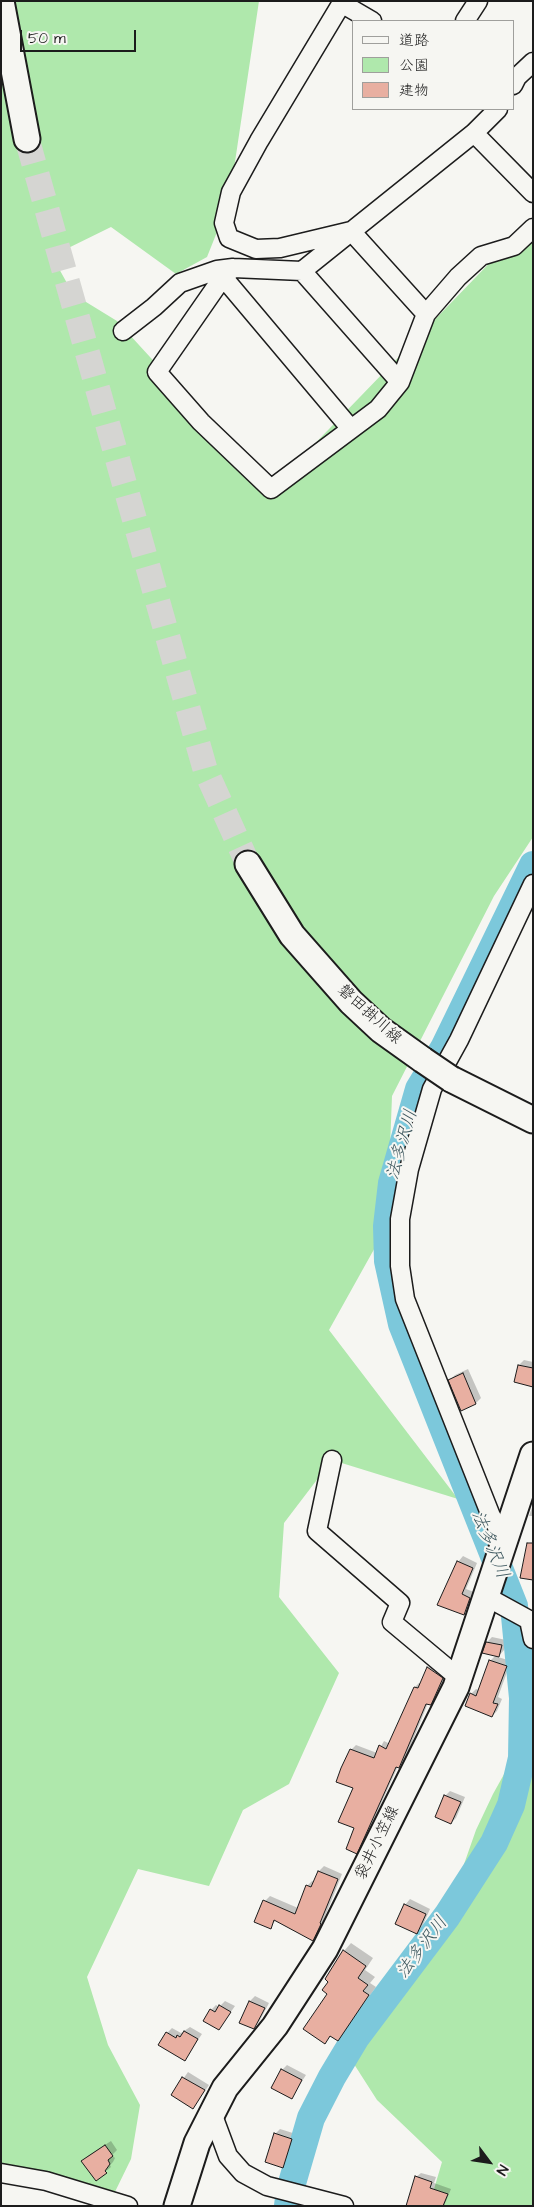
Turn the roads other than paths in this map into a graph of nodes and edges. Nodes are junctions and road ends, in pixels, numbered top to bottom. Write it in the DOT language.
graph roads {
  1 [pos="2,1"];
  2 [pos="478,1"];
  3 [pos="342,2"];
  4 [pos="370,20"];
  5 [pos="466,20"];
  6 [pos="533,62"];
  7 [pos="514,84"];
  8 [pos="497,110"];
  9 [pos="474,133"];
  10 [pos="27,139"];
  11 [pos="533,193"];
  12 [pos="533,228"];
  13 [pos="352,231"];
  14 [pos="302,271"];
  15 [pos="228,273"];
  16 [pos="426,314"];
  17 [pos="123,331"];
  18 [pos="400,382"];
  19 [pos="351,429"];
  20 [pos="248,864"];
  21 [pos="533,884"];
  22 [pos="533,1120"];
  23 [pos="533,1455"];
  24 [pos="332,1460"];
  25 [pos="504,1539"];
  26 [pos="487,1597"];
  27 [pos="533,1639"];
  28 [pos="459,1678"];
  29 [pos="212,2113"];
  30 [pos="1,2173"];
  31 [pos="128,2206"];
  32 [pos="177,2206"];
  33 [pos="344,2206"];
  1 -- 10 [label="main road"];
  2 -- 5 [label="street"];
  3 -- 4 [label="street"];
  3 -- 13 [label="street"];
  6 -- 7 [label="street"];
  8 -- 9 [label="street"];
  9 -- 11 [label="street"];
  9 -- 13 [label="street"];
  12 -- 16 [label="street"];
  13 -- 14 [label="street"];
  13 -- 16 [label="street"];
  14 -- 15 [label="street"];
  14 -- 18 [label="street"];
  15 -- 17 [label="street"];
  15 -- 19 [label="street"];
  15 -- 19 [label="street"];
  16 -- 18 [label="street"];
  18 -- 19 [label="street"];
  20 -- 22 [label="main road, 磐田掛川線, bridge"];
  21 -- 25 [label="street"];
  23 -- 25 [label="main road, 袋井小笠線"];
  24 -- 28 [label="street"];
  25 -- 26 [label="main road, 袋井小笠線"];
  26 -- 27 [label="street"];
  26 -- 28 [label="main road, 袋井小笠線"];
  28 -- 29 [label="main road, 袋井小笠線"];
  29 -- 32 [label="main road, 袋井小笠線"];
  29 -- 33 [label="street"];
  30 -- 31 [label="street"];
}
